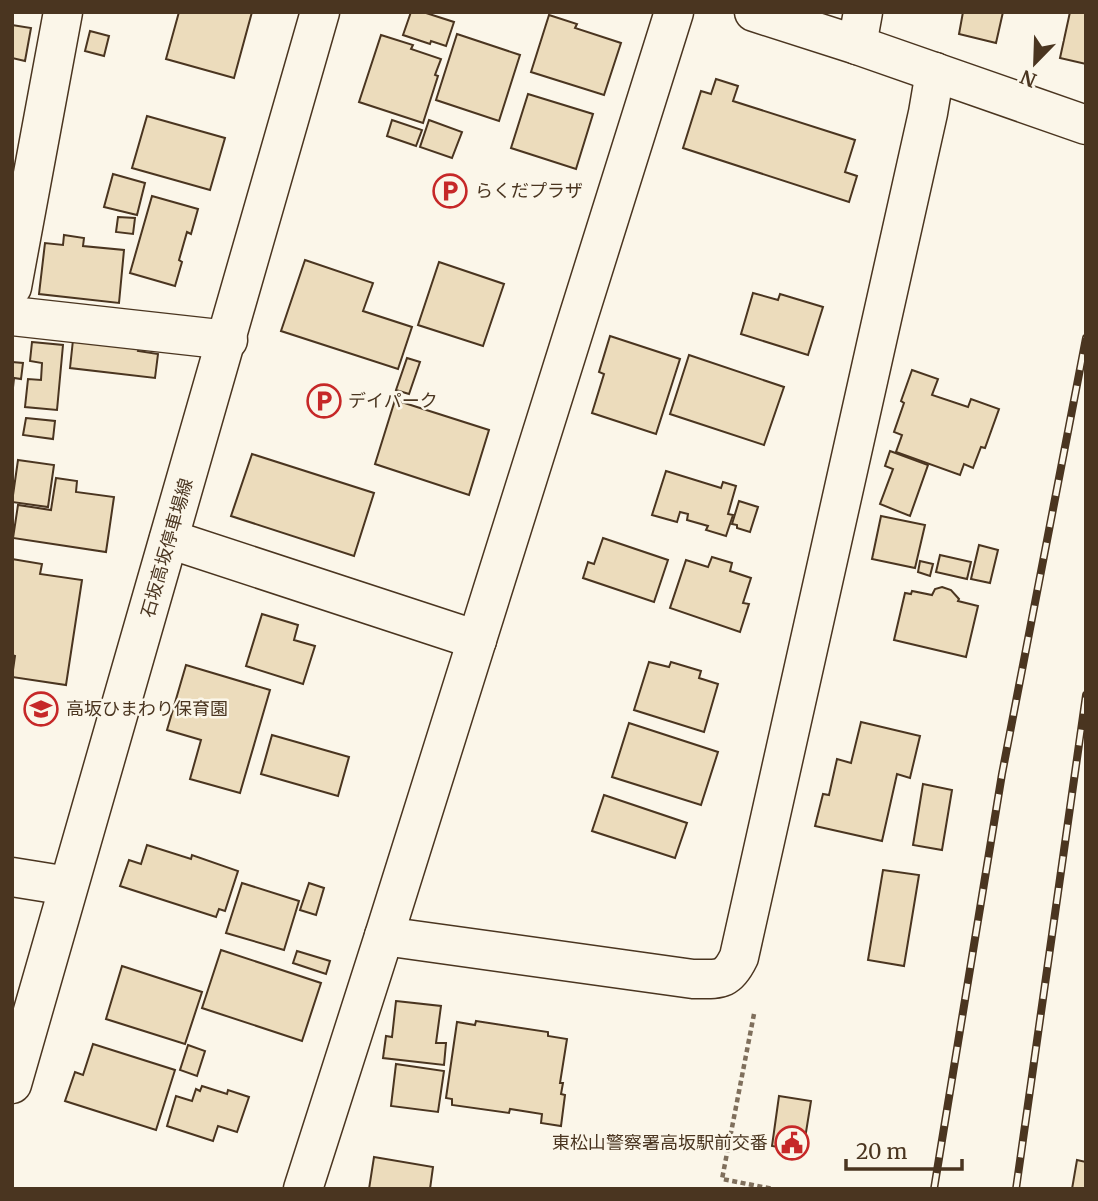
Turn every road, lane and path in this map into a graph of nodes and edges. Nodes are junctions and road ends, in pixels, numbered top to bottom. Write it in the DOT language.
graph roads {
  1 [pos="63,12"];
  2 [pos="320,12"];
  3 [pos="674,12"];
  4 [pos="754,12"];
  5 [pos="860,29"];
  6 [pos="935,72"];
  7 [pos="1086,125"];
  8 [pos="12,287"];
  9 [pos="12,316"];
  10 [pos="228,340"];
  11 [pos="169,539"];
  12 [pos="477,640"];
  13 [pos="12,877"];
  14 [pos="68,886"];
  15 [pos="384,936"];
  16 [pos="754,1014"];
  17 [pos="12,1084"];
  18 [pos="303,1189"];
  19 [pos="773,1189"];
  1 -- 8 [label="street"];
  2 -- 10 [label="street, 石坂高坂停車場線"];
  3 -- 12 [label="street"];
  4 -- 5 [label="street"];
  5 -- 6 [label="street"];
  6 -- 7 [label="street"];
  6 -- 15 [label="street"];
  9 -- 10 [label="street"];
  10 -- 11 [label="street, 石坂高坂停車場線"];
  11 -- 12 [label="street"];
  11 -- 14 [label="street, 石坂高坂停車場線"];
  12 -- 15 [label="street"];
  13 -- 14 [label="street"];
  14 -- 17 [label="street, 石坂高坂停車場線"];
  15 -- 18 [label="street"];
  16 -- 19 [label="path"];
}
